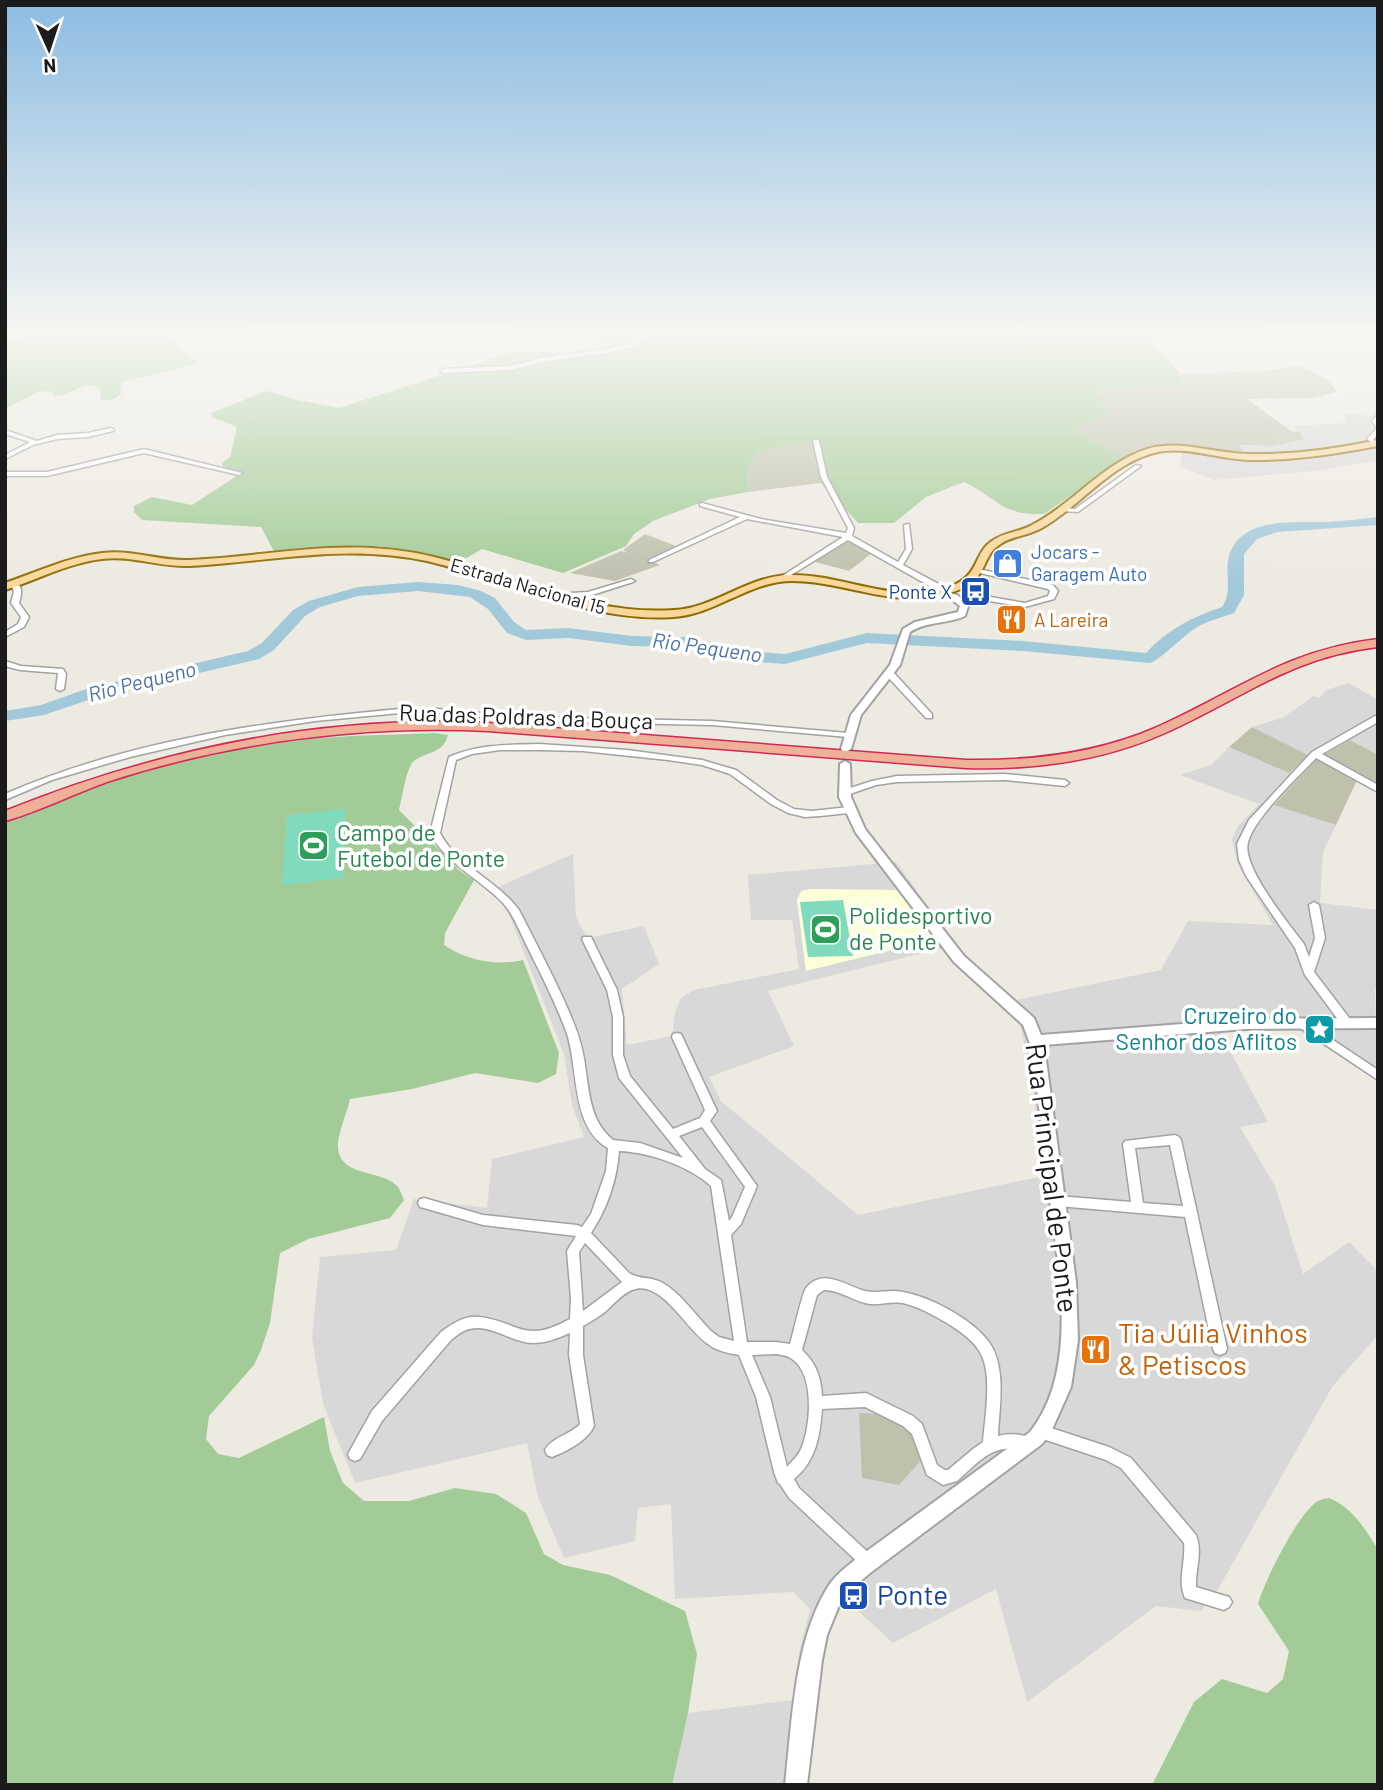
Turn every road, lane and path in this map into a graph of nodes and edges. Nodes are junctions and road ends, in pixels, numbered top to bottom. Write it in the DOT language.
graph roads {
  1 [pos="1378,428"];
  2 [pos="111,430"];
  3 [pos="5,432"];
  4 [pos="816,441"];
  5 [pos="1377,443"];
  6 [pos="34,444"];
  7 [pos="5,457"];
  8 [pos="1138,466"];
  9 [pos="239,473"];
  10 [pos="5,474"];
  11 [pos="702,505"];
  12 [pos="1061,509"];
  13 [pos="747,517"];
  14 [pos="907,525"];
  15 [pos="848,537"];
  16 [pos="651,561"];
  17 [pos="899,565"];
  18 [pos="976,573"];
  19 [pos="781,579"];
  20 [pos="631,581"];
  21 [pos="10,586"];
  22 [pos="950,590"];
  23 [pos="553,596"];
  24 [pos="965,600"];
  25 [pos="5,635"];
  26 [pos="1378,637"];
  27 [pos="1378,643"];
  28 [pos="5,663"];
  29 [pos="890,673"];
  30 [pos="60,690"];
  31 [pos="929,716"];
  32 [pos="1378,718"];
  33 [pos="848,735"];
  34 [pos="846,749"];
  35 [pos="1315,754"];
  36 [pos="844,779"];
  37 [pos="1065,783"];
  38 [pos="1378,789"];
  39 [pos="5,797"];
  40 [pos="5,808"];
  41 [pos="849,810"];
  42 [pos="5,816"];
  43 [pos="1314,905"];
  44 [pos="587,939"];
  45 [pos="1309,971"];
  46 [pos="1300,1021"];
  47 [pos="1339,1022"];
  48 [pos="1378,1023"];
  49 [pos="677,1037"];
  50 [pos="1037,1040"];
  51 [pos="1334,1045"];
  52 [pos="1378,1076"];
  53 [pos="704,1121"];
  54 [pos="670,1135"];
  55 [pos="614,1145"];
  56 [pos="703,1174"];
  57 [pos="1058,1201"];
  58 [pos="424,1203"];
  59 [pos="1138,1207"];
  60 [pos="1190,1212"];
  61 [pos="725,1233"];
  62 [pos="583,1234"];
  63 [pos="633,1283"];
  64 [pos="576,1321"];
  65 [pos="1220,1349"];
  66 [pos="743,1351"];
  67 [pos="795,1351"];
  68 [pos="816,1403"];
  69 [pos="1042,1432"];
  70 [pos="1029,1444"];
  71 [pos="990,1445"];
  72 [pos="552,1450"];
  73 [pos="355,1454"];
  74 [pos="783,1478"];
  75 [pos="868,1562"];
  76 [pos="1224,1602"];
  77 [pos="796,1785"];
  1 -- 5 [label="street"];
  2 -- 6 [label="street"];
  3 -- 6 [label="street"];
  4 -- 15 [label="street"];
  5 -- 12 [label="main road"];
  6 -- 7 [label="street"];
  8 -- 12 [label="street"];
  9 -- 10 [label="street"];
  11 -- 13 [label="street"];
  12 -- 18 [label="main road"];
  13 -- 15 [label="street"];
  13 -- 16 [label="street"];
  14 -- 17 [label="street"];
  15 -- 17 [label="street"];
  15 -- 19 [label="street"];
  17 -- 22 [label="street"];
  18 -- 22 [label="main road"];
  18 -- 24 [label="street"];
  18 -- 24 [label="street"];
  19 -- 22 [label="main road, Estrada Nacional 15"];
  19 -- 23 [label="main road, Estrada Nacional 15"];
  20 -- 23 [label="street"];
  21 -- 23 [label="main road, Estrada Nacional 15"];
  21 -- 25 [label="street"];
  22 -- 24 [label="street"];
  22 -- 24 [label="street"];
  24 -- 29 [label="street"];
  26 -- 40 [label="highway"];
  27 -- 42 [label="highway"];
  28 -- 30 [label="street"];
  29 -- 31 [label="street"];
  29 -- 33 [label="street"];
  32 -- 35 [label="street"];
  33 -- 34 [label="street"];
  33 -- 39 [label="street, Rua das Poldras da Bouça"];
  35 -- 38 [label="street"];
  35 -- 45 [label="street"];
  36 -- 37 [label="street"];
  36 -- 41 [label="street, Rua Principal de Ponte"];
  41 -- 50 [label="street, Rua Principal de Ponte"];
  41 -- 55 [label="street"];
  43 -- 45 [label="street"];
  44 -- 54 [label="street"];
  45 -- 47 [label="street"];
  46 -- 47 [label="street"];
  46 -- 50 [label="street"];
  46 -- 51 [label="street"];
  47 -- 48 [label="street"];
  47 -- 51 [label="street"];
  49 -- 53 [label="street"];
  50 -- 57 [label="street, Rua Principal de Ponte"];
  51 -- 52 [label="street"];
  53 -- 54 [label="street"];
  53 -- 61 [label="street"];
  54 -- 56 [label="street"];
  55 -- 56 [label="street"];
  55 -- 62 [label="street"];
  56 -- 61 [label="street"];
  57 -- 59 [label="street"];
  57 -- 69 [label="street, Rua Principal de Ponte"];
  58 -- 62 [label="street"];
  59 -- 60 [label="street"];
  59 -- 60 [label="street"];
  60 -- 65 [label="street"];
  61 -- 66 [label="street"];
  62 -- 63 [label="street"];
  62 -- 64 [label="street"];
  63 -- 64 [label="street"];
  63 -- 66 [label="street"];
  64 -- 72 [label="street"];
  64 -- 73 [label="street"];
  66 -- 67 [label="street"];
  66 -- 74 [label="street"];
  67 -- 68 [label="street"];
  67 -- 71 [label="street"];
  68 -- 71 [label="street"];
  68 -- 74 [label="street"];
  69 -- 70 [label="street, Rua Principal de Ponte"];
  69 -- 76 [label="street"];
  70 -- 71 [label="street"];
  70 -- 75 [label="street, Rua Principal de Ponte"];
  74 -- 75 [label="street"];
  75 -- 77 [label="street, Rua Principal de Ponte"];
}
